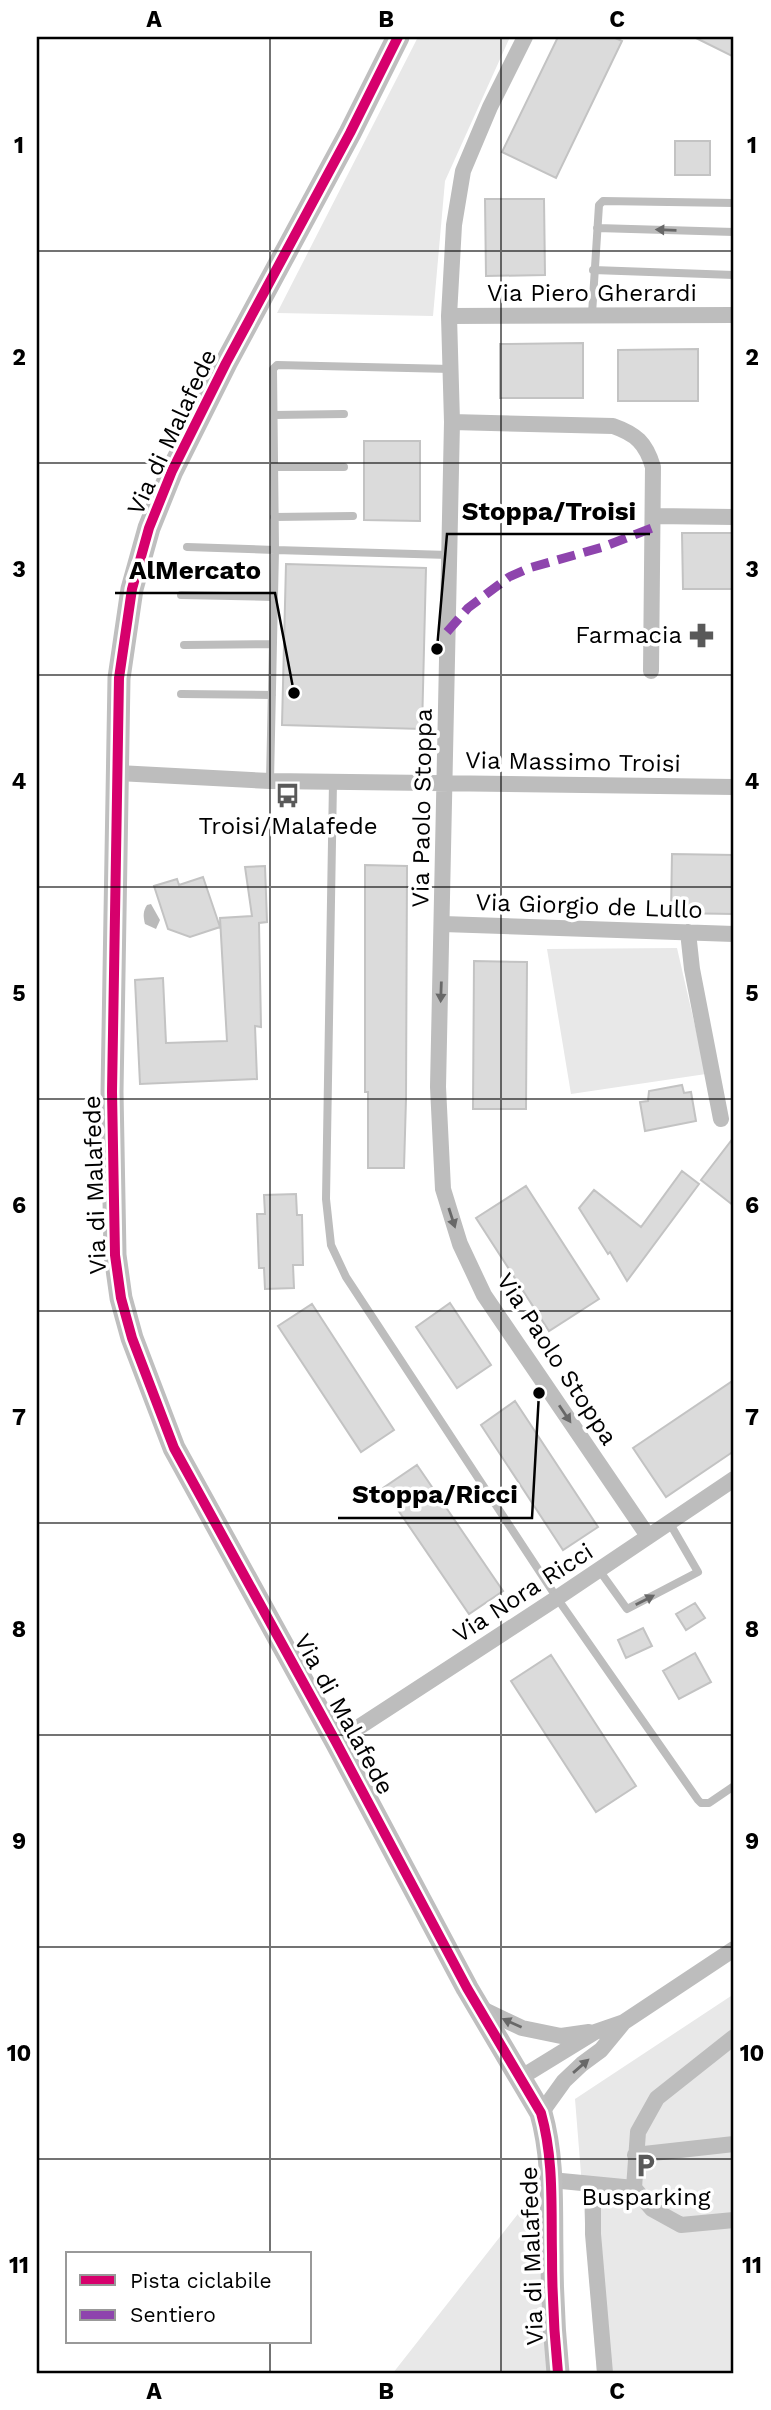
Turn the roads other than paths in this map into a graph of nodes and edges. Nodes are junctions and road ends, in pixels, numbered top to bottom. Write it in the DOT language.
graph roads {
  1 [pos="398,37"];
  2 [pos="525,37"];
  3 [pos="734,203"];
  4 [pos="597,228"];
  5 [pos="734,232"];
  6 [pos="593,270"];
  7 [pos="734,275"];
  8 [pos="592,314"];
  9 [pos="734,315"];
  10 [pos="449,316"];
  11 [pos="451,369"];
  12 [pos="344,414"];
  13 [pos="274,415"];
  14 [pos="452,422"];
  15 [pos="274,467"];
  16 [pos="344,467"];
  17 [pos="353,516"];
  18 [pos="653,516"];
  19 [pos="274,517"];
  20 [pos="734,517"];
  21 [pos="187,547"];
  22 [pos="275,550"];
  23 [pos="449,555"];
  24 [pos="181,594"];
  25 [pos="274,597"];
  26 [pos="273,644"];
  27 [pos="184,645"];
  28 [pos="651,671"];
  29 [pos="181,694"];
  30 [pos="272,695"];
  31 [pos="118,773"];
  32 [pos="270,781"];
  33 [pos="333,782"];
  34 [pos="444,783"];
  35 [pos="734,787"];
  36 [pos="443,924"];
  37 [pos="688,932"];
  38 [pos="734,934"];
  39 [pos="721,1119"];
  40 [pos="734,1479"];
  41 [pos="669,1522"];
  42 [pos="648,1536"];
  43 [pos="599,1570"];
  44 [pos="557,1598"];
  45 [pos="336,1742"];
  46 [pos="734,1786"];
  47 [pos="734,1949"];
  48 [pos="480,2008"];
  49 [pos="624,2022"];
  50 [pos="595,2032"];
  51 [pos="734,2036"];
  52 [pos="734,2051"];
  53 [pos="716,2053"];
  54 [pos="520,2077"];
  55 [pos="541,2113"];
  56 [pos="734,2144"];
  57 [pos="635,2155"];
  58 [pos="551,2180"];
  59 [pos="593,2184"];
  60 [pos="634,2188"];
  61 [pos="734,2220"];
  62 [pos="558,2373"];
  63 [pos="605,2373"];
  1 -- 31 [label="street, Via di Malafede"];
  2 -- 10 [label="street, Via Paolo Stoppa"];
  3 -- 4 [label="lane"];
  5 -- 4 [label="lane, one-way"];
  4 -- 6 [label="lane"];
  6 -- 7 [label="lane"];
  6 -- 8 [label="lane"];
  8 -- 9 [label="street, Via Piero Gherardi"];
  8 -- 10 [label="street, Via Piero Gherardi"];
  10 -- 11 [label="street, Via Paolo Stoppa"];
  11 -- 13 [label="lane"];
  11 -- 14 [label="street, Via Paolo Stoppa"];
  12 -- 13 [label="lane"];
  13 -- 15 [label="lane"];
  14 -- 18 [label="street"];
  14 -- 23 [label="street, Via Paolo Stoppa"];
  15 -- 16 [label="lane"];
  15 -- 19 [label="lane"];
  17 -- 19 [label="lane"];
  18 -- 20 [label="street"];
  18 -- 28 [label="street"];
  19 -- 22 [label="lane"];
  21 -- 22 [label="lane"];
  22 -- 23 [label="lane"];
  22 -- 25 [label="lane"];
  23 -- 34 [label="street, Via Paolo Stoppa"];
  24 -- 25 [label="lane"];
  25 -- 26 [label="lane"];
  26 -- 27 [label="lane"];
  26 -- 30 [label="lane"];
  29 -- 30 [label="lane"];
  30 -- 32 [label="lane"];
  31 -- 32 [label="street, Via Massimo Troisi"];
  31 -- 45 [label="street, Via di Malafede"];
  32 -- 33 [label="street, Via Massimo Troisi"];
  33 -- 34 [label="street, Via Massimo Troisi"];
  33 -- 44 [label="lane"];
  34 -- 35 [label="street, Via Massimo Troisi"];
  34 -- 36 [label="street, Via Paolo Stoppa"];
  36 -- 37 [label="street, Via Giorgio de Lullo"];
  36 -- 42 [label="street, Via Paolo Stoppa, one-way"];
  37 -- 38 [label="street, Via Giorgio de Lullo"];
  37 -- 39 [label="street"];
  40 -- 41 [label="street, Via Nora Ricci"];
  41 -- 42 [label="street, Via Nora Ricci"];
  43 -- 41 [label="lane, one-way"];
  42 -- 43 [label="street, Via Nora Ricci"];
  43 -- 44 [label="street, Via Nora Ricci"];
  44 -- 45 [label="street, Via Nora Ricci"];
  44 -- 46 [label="lane"];
  45 -- 48 [label="street, Via di Malafede"];
  47 -- 49 [label="street"];
  50 -- 48 [label="street, one-way"];
  48 -- 54 [label="street, Via di Malafede"];
  49 -- 50 [label="street"];
  55 -- 49 [label="street, one-way"];
  50 -- 54 [label="street"];
  51 -- 53 [label="street"];
  52 -- 53 [label="street"];
  53 -- 57 [label="street"];
  54 -- 55 [label="street, Via di Malafede"];
  55 -- 58 [label="street, Via di Malafede"];
  56 -- 57 [label="street"];
  57 -- 60 [label="street"];
  58 -- 59 [label="street"];
  58 -- 62 [label="street, Via di Malafede"];
  59 -- 60 [label="street"];
  59 -- 63 [label="street"];
  60 -- 61 [label="street"];
}
